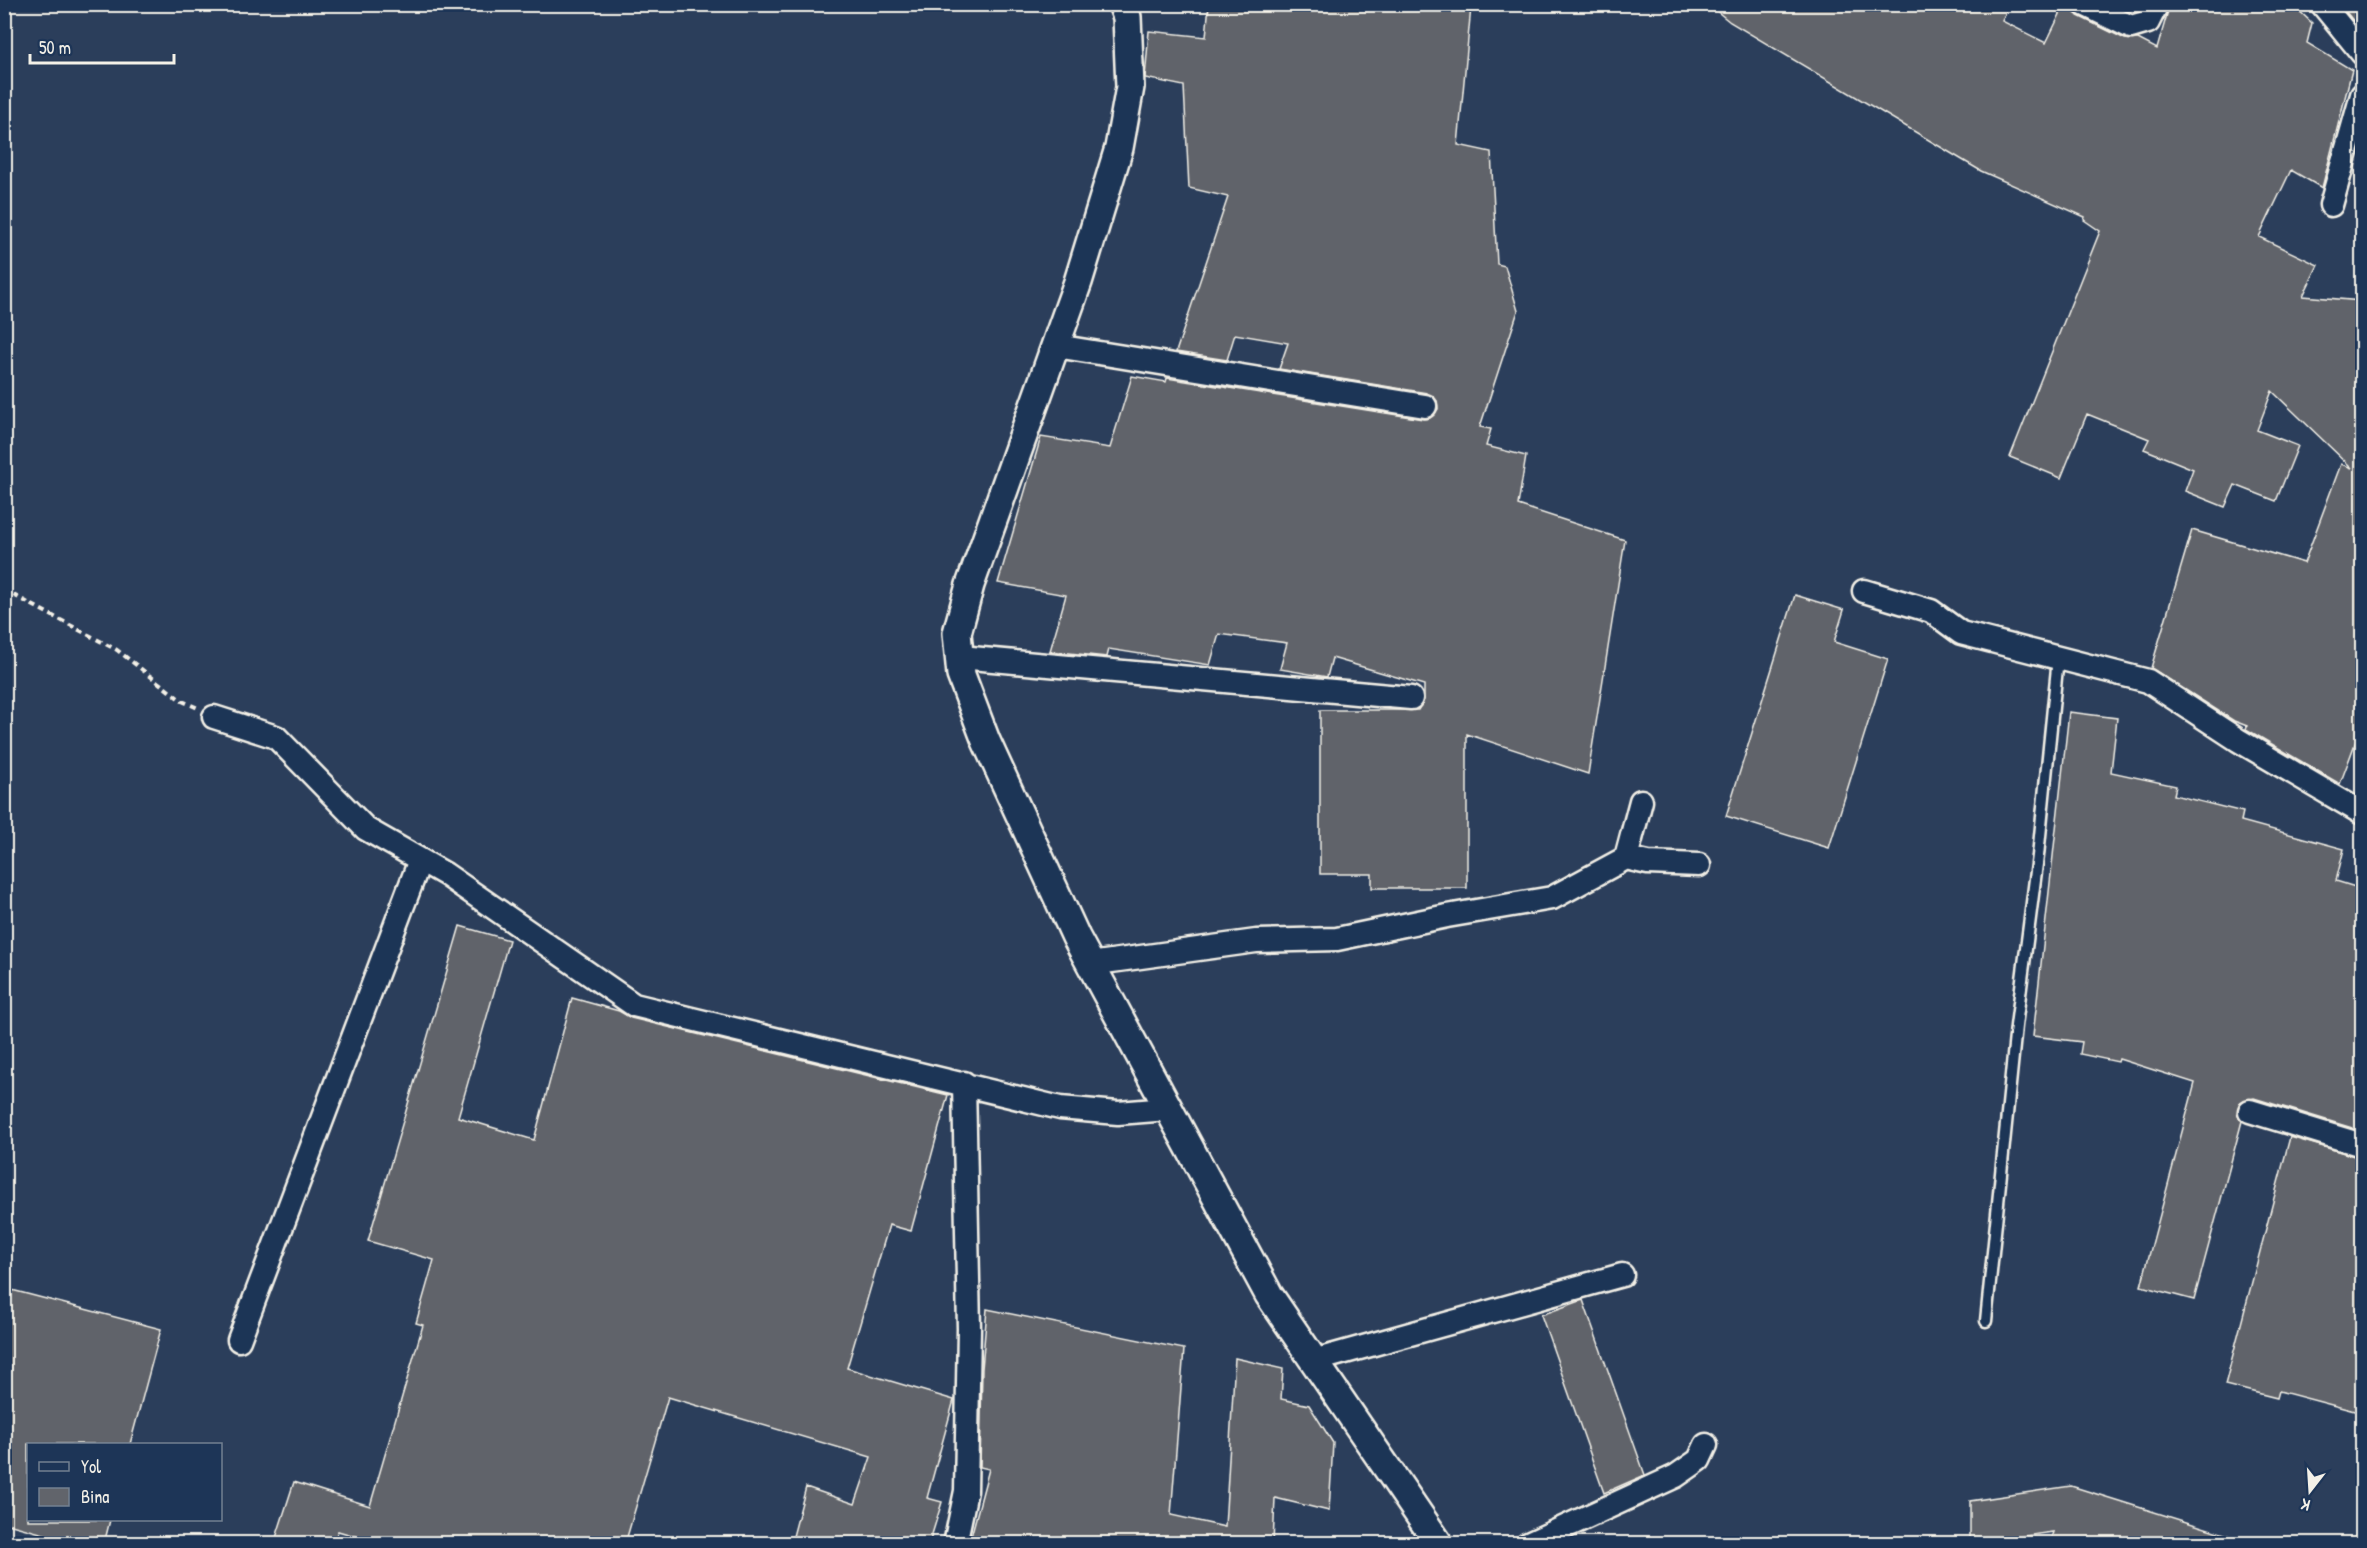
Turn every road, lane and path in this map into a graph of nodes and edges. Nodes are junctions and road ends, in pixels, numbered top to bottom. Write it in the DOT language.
graph roads {
  1 [pos="1122,4"];
  2 [pos="2084,4"];
  3 [pos="2157,4"];
  4 [pos="2322,4"];
  5 [pos="2362,53"];
  6 [pos="2362,95"];
  7 [pos="2331,205"];
  8 [pos="1056,346"];
  9 [pos="1425,406"];
  10 [pos="4,590"];
  11 [pos="1864,591"];
  12 [pos="960,657"];
  13 [pos="2058,658"];
  14 [pos="1412,698"];
  15 [pos="214,717"];
  16 [pos="1641,801"];
  17 [pos="2362,813"];
  18 [pos="1626,858"];
  19 [pos="420,860"];
  20 [pos="1699,866"];
  21 [pos="1090,964"];
  22 [pos="964,1083"];
  23 [pos="1168,1109"];
  24 [pos="2250,1111"];
  25 [pos="2362,1145"];
  26 [pos="1622,1275"];
  27 [pos="1986,1321"];
  28 [pos="239,1340"];
  29 [pos="1313,1361"];
  30 [pos="1706,1445"];
  31 [pos="955,1544"];
  32 [pos="1438,1544"];
  33 [pos="1528,1544"];
  1 -- 8 [label="street"];
  2 -- 3 [label="street"];
  4 -- 5 [label="street"];
  6 -- 7 [label="street"];
  8 -- 9 [label="street"];
  8 -- 12 [label="street"];
  10 -- 15 [label="path"];
  11 -- 13 [label="street"];
  12 -- 14 [label="street"];
  12 -- 21 [label="street"];
  13 -- 17 [label="street"];
  13 -- 27 [label="lane"];
  15 -- 19 [label="street"];
  16 -- 18 [label="street"];
  18 -- 20 [label="street"];
  18 -- 21 [label="street"];
  19 -- 22 [label="street"];
  19 -- 28 [label="street"];
  21 -- 23 [label="street"];
  22 -- 23 [label="street"];
  22 -- 31 [label="street"];
  23 -- 29 [label="street"];
  24 -- 25 [label="street"];
  26 -- 29 [label="street"];
  29 -- 32 [label="street"];
  30 -- 33 [label="street"];
}
